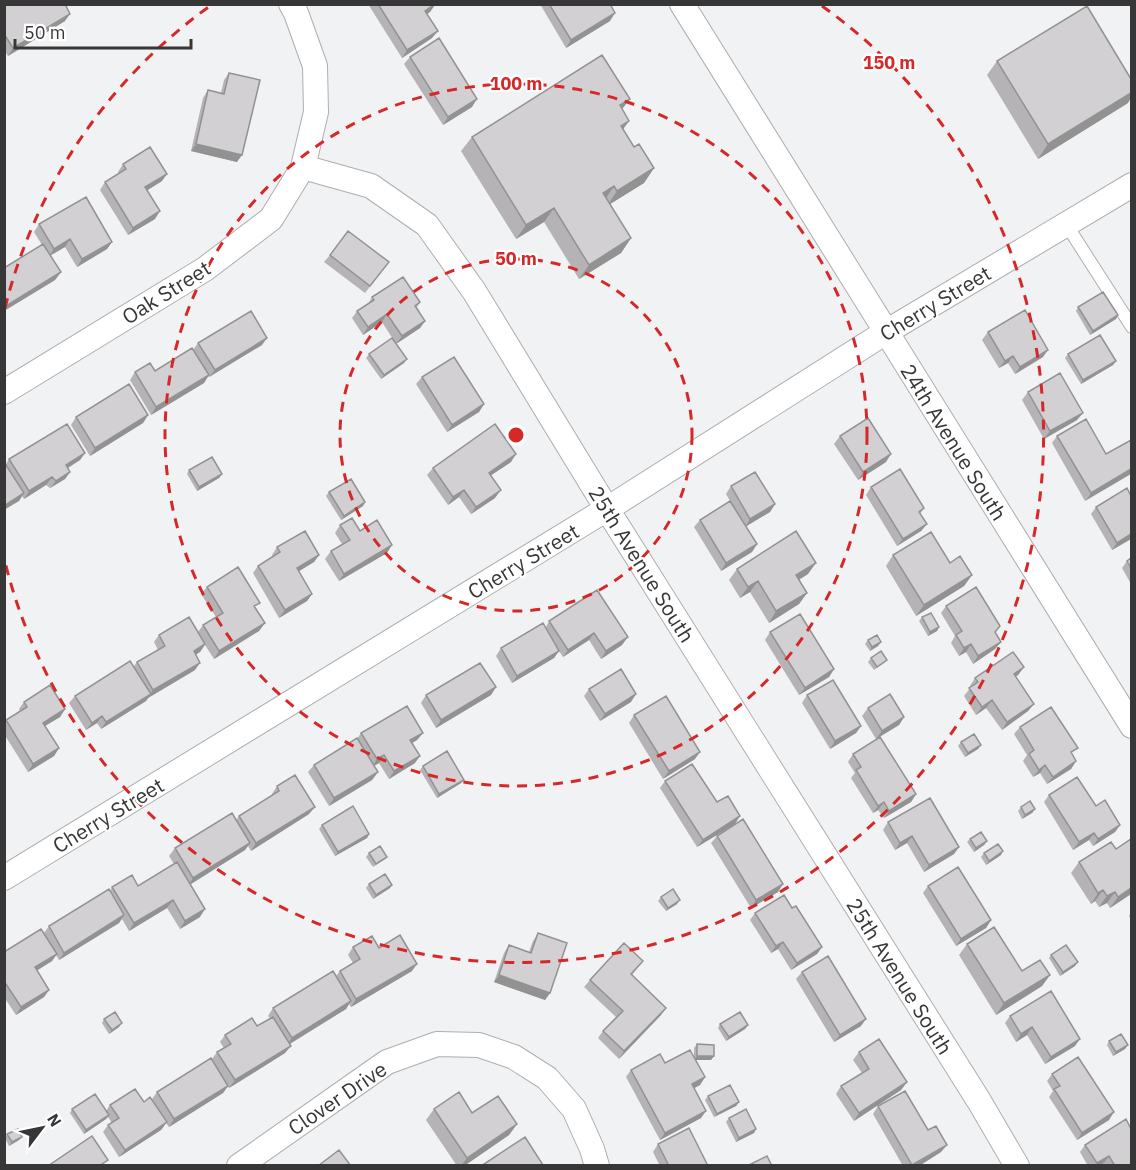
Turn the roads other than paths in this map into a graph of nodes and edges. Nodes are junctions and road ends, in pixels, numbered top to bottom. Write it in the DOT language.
graph roads {
  1 [pos="291,4"];
  2 [pos="682,4"];
  3 [pos="303,167"];
  4 [pos="1131,185"];
  5 [pos="1066,224"];
  6 [pos="1131,327"];
  7 [pos="886,332"];
  8 [pos="4,392"];
  9 [pos="607,509"];
  10 [pos="1131,726"];
  11 [pos="4,878"];
  12 [pos="239,1166"];
  13 [pos="597,1166"];
  14 [pos="1017,1166"];
  1 -- 3 [label="street"];
  2 -- 7 [label="street, 24th Avenue South"];
  3 -- 8 [label="street, Oak Street"];
  3 -- 9 [label="street, 25th Avenue South"];
  4 -- 5 [label="street, Cherry Street"];
  5 -- 6 [label="lane"];
  5 -- 7 [label="street, Cherry Street"];
  7 -- 9 [label="street, Cherry Street"];
  7 -- 10 [label="street, 24th Avenue South"];
  9 -- 11 [label="street, Cherry Street"];
  9 -- 14 [label="street, 25th Avenue South"];
  12 -- 13 [label="street, Clover Drive"];
}
